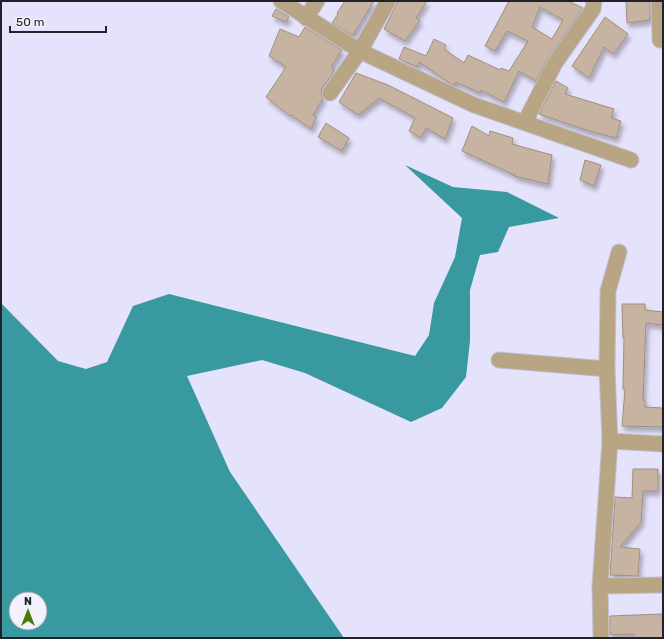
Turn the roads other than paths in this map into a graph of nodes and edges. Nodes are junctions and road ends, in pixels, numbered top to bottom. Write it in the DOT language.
graph roads {
  1 [pos="281,1"];
  2 [pos="317,1"];
  3 [pos="388,1"];
  4 [pos="594,1"];
  5 [pos="659,1"];
  6 [pos="306,18"];
  7 [pos="660,40"];
  8 [pos="360,51"];
  9 [pos="330,93"];
  10 [pos="525,122"];
  11 [pos="632,160"];
  12 [pos="619,252"];
  13 [pos="499,360"];
  14 [pos="607,369"];
  15 [pos="610,441"];
  16 [pos="663,444"];
  17 [pos="663,585"];
  18 [pos="600,586"];
  19 [pos="601,638"];
  1 -- 6 [label="street"];
  2 -- 6 [label="street"];
  3 -- 8 [label="street"];
  4 -- 10 [label="street"];
  5 -- 7 [label="street"];
  6 -- 8 [label="street"];
  8 -- 9 [label="street"];
  8 -- 10 [label="street"];
  10 -- 11 [label="street"];
  12 -- 14 [label="street"];
  13 -- 14 [label="street"];
  14 -- 15 [label="street"];
  15 -- 16 [label="street"];
  15 -- 18 [label="street"];
  17 -- 18 [label="street"];
  18 -- 19 [label="street"];
}
